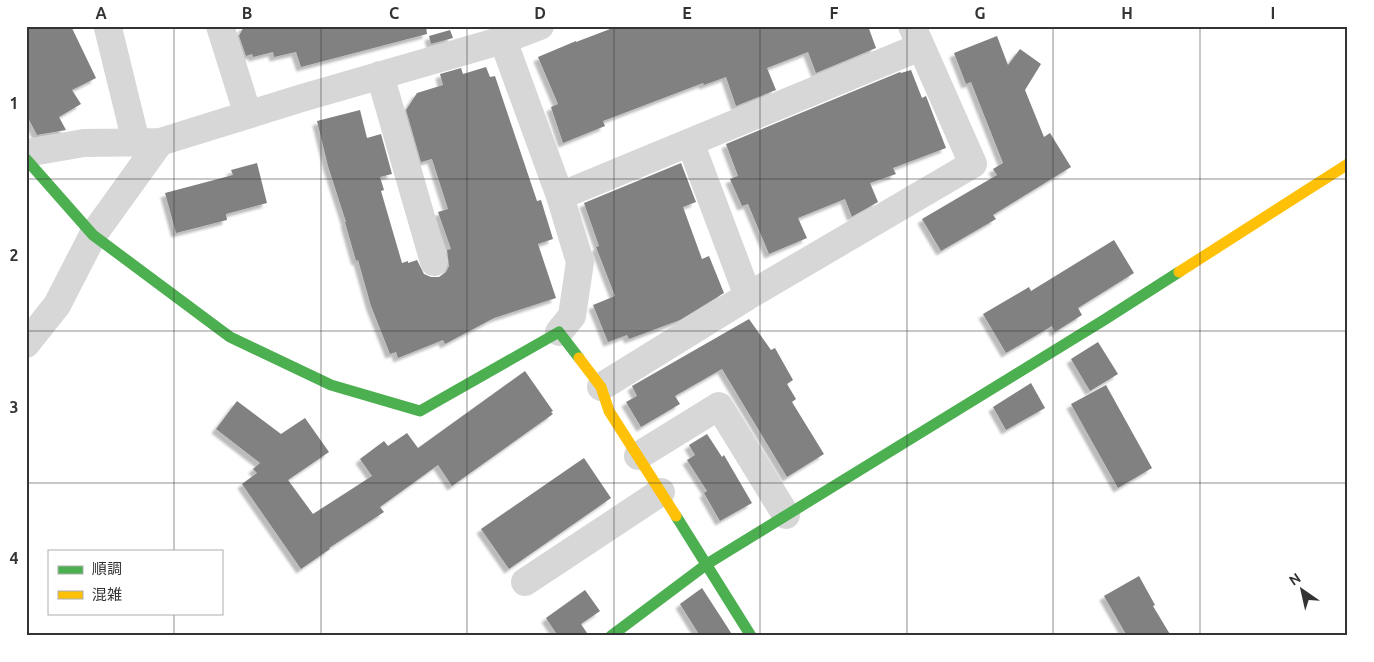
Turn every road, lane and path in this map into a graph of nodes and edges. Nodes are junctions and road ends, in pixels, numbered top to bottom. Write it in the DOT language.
graph roads {
  1 [pos="220,26"];
  2 [pos="540,26"];
  3 [pos="108,28"];
  4 [pos="916,36"];
  5 [pos="503,40"];
  6 [pos="380,75"];
  7 [pos="248,115"];
  8 [pos="148,142"];
  9 [pos="690,142"];
  10 [pos="26,153"];
  11 [pos="26,159"];
  12 [pos="1348,164"];
  13 [pos="560,196"];
  14 [pos="93,235"];
  15 [pos="434,262"];
  16 [pos="748,296"];
  17 [pos="559,332"];
  18 [pos="26,344"];
  19 [pos="601,387"];
  20 [pos="638,456"];
  21 [pos="661,492"];
  22 [pos="786,515"];
  23 [pos="707,564"];
  24 [pos="525,582"];
  25 [pos="611,636"];
  26 [pos="751,636"];
  1 -- 7 [label="street"];
  2 -- 5 [label="street"];
  3 -- 8 [label="street"];
  4 -- 9 [label="street"];
  4 -- 16 [label="street"];
  5 -- 6 [label="street"];
  5 -- 13 [label="street"];
  6 -- 7 [label="street"];
  6 -- 15 [label="street"];
  7 -- 8 [label="street"];
  8 -- 10 [label="street"];
  8 -- 14 [label="street"];
  9 -- 13 [label="street"];
  9 -- 16 [label="street"];
  11 -- 14 [label="street"];
  12 -- 22 [label="street"];
  13 -- 17 [label="street"];
  14 -- 17 [label="street"];
  14 -- 18 [label="street"];
  16 -- 19 [label="street"];
  17 -- 19 [label="street"];
  19 -- 20 [label="street"];
  20 -- 21 [label="street"];
  20 -- 22 [label="street"];
  21 -- 23 [label="street"];
  21 -- 24 [label="street"];
  22 -- 23 [label="street"];
  23 -- 25 [label="street"];
  23 -- 26 [label="street"];
}
